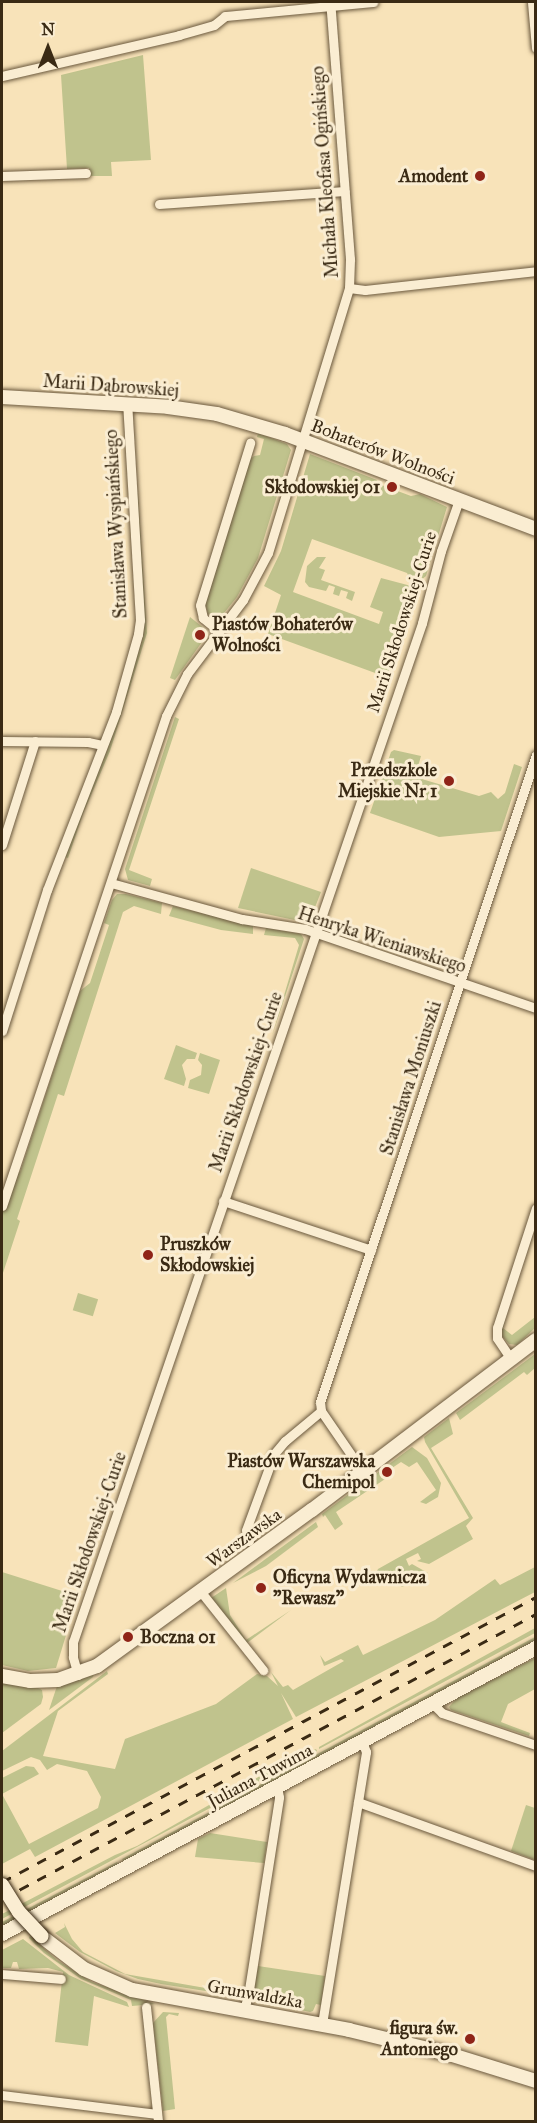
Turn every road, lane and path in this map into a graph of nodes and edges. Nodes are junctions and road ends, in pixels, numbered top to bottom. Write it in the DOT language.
graph roads {
  1 [pos="373,2"];
  2 [pos="531,2"];
  3 [pos="330,4"];
  4 [pos="536,48"];
  5 [pos="2,76"];
  6 [pos="86,173"];
  7 [pos="2,176"];
  8 [pos="345,191"];
  9 [pos="159,204"];
  10 [pos="536,271"];
  11 [pos="349,288"];
  12 [pos="2,397"];
  13 [pos="127,404"];
  14 [pos="217,414"];
  15 [pos="303,441"];
  16 [pos="250,443"];
  17 [pos="459,500"];
  18 [pos="536,529"];
  19 [pos="219,631"];
  20 [pos="2,741"];
  21 [pos="35,741"];
  22 [pos="102,745"];
  23 [pos="536,755"];
  24 [pos="2,845"];
  25 [pos="111,883"];
  26 [pos="314,933"];
  27 [pos="460,983"];
  28 [pos="536,1008"];
  29 [pos="2,1031"];
  30 [pos="223,1201"];
  31 [pos="2,1206"];
  32 [pos="536,1208"];
  33 [pos="371,1250"];
  34 [pos="536,1340"];
  35 [pos="511,1359"];
  36 [pos="321,1411"];
  37 [pos="363,1472"];
  38 [pos="249,1541"];
  39 [pos="201,1592"];
  40 [pos="536,1648"];
  41 [pos="264,1670"];
  42 [pos="2,1676"];
  43 [pos="73,1677"];
  44 [pos="432,1703"];
  45 [pos="362,1741"];
  46 [pos="536,1745"];
  47 [pos="277,1787"];
  48 [pos="358,1802"];
  49 [pos="536,1866"];
  50 [pos="2,1885"];
  51 [pos="2,1934"];
  52 [pos="2,1974"];
  53 [pos="61,1979"];
  54 [pos="146,2007"];
  55 [pos="244,2009"];
  56 [pos="322,2024"];
  57 [pos="536,2081"];
  58 [pos="2,2095"];
  59 [pos="157,2118"];
  1 -- 3 [label="street"];
  2 -- 4 [label="street"];
  3 -- 5 [label="street"];
  3 -- 8 [label="street, Michała Kleofasa Ogińskiego"];
  6 -- 7 [label="street"];
  8 -- 9 [label="street"];
  8 -- 11 [label="street, Michała Kleofasa Ogińskiego"];
  10 -- 11 [label="street"];
  11 -- 15 [label="street, Michała Kleofasa Ogińskiego"];
  12 -- 13 [label="street, Marii Dąbrowskiej"];
  13 -- 14 [label="street, Marii Dąbrowskiej"];
  13 -- 22 [label="street, Stanisława Wyspiańskiego"];
  14 -- 15 [label="street, Bohaterów Wolności"];
  15 -- 17 [label="street, Bohaterów Wolności"];
  15 -- 19 [label="street, Michała Kleofasa Ogińskiego"];
  16 -- 19 [label="street"];
  17 -- 18 [label="street, Bohaterów Wolności"];
  17 -- 26 [label="street, Marii Skłodowskiej-Curie"];
  19 -- 25 [label="street, Michała Kleofasa Ogińskiego"];
  20 -- 21 [label="street"];
  21 -- 22 [label="street"];
  21 -- 24 [label="street"];
  22 -- 29 [label="street, Stanisława Wyspiańskiego"];
  23 -- 27 [label="street, Stanisława Moniuszki"];
  25 -- 26 [label="street, Henryka Wieniawskiego"];
  25 -- 31 [label="street, Michała Kleofasa Ogińskiego"];
  26 -- 27 [label="street, Henryka Wieniawskiego"];
  26 -- 30 [label="street, Marii Skłodowskiej-Curie"];
  27 -- 28 [label="street, Henryka Wieniawskiego"];
  27 -- 33 [label="street, Stanisława Moniuszki"];
  30 -- 33 [label="street"];
  30 -- 43 [label="street, Marii Skłodowskiej-Curie"];
  32 -- 35 [label="street"];
  33 -- 36 [label="street, Stanisława Moniuszki"];
  34 -- 35 [label="street, Warszawska"];
  35 -- 37 [label="street, Warszawska"];
  36 -- 37 [label="street"];
  36 -- 38 [label="street"];
  37 -- 39 [label="street, Warszawska"];
  39 -- 41 [label="street"];
  39 -- 43 [label="street, Warszawska"];
  40 -- 44 [label="street, Juliana Tuwima"];
  42 -- 43 [label="street"];
  44 -- 45 [label="street, Juliana Tuwima"];
  44 -- 46 [label="street"];
  45 -- 47 [label="street, Juliana Tuwima"];
  45 -- 48 [label="street"];
  47 -- 51 [label="street, Juliana Tuwima"];
  47 -- 55 [label="street"];
  48 -- 49 [label="street"];
  48 -- 56 [label="street"];
  50 -- 55 [label="street, Grunwaldzka, bridge"];
  52 -- 53 [label="street"];
  54 -- 59 [label="street"];
  55 -- 56 [label="street, Grunwaldzka"];
  56 -- 57 [label="street, Grunwaldzka"];
  58 -- 59 [label="street"];
}
